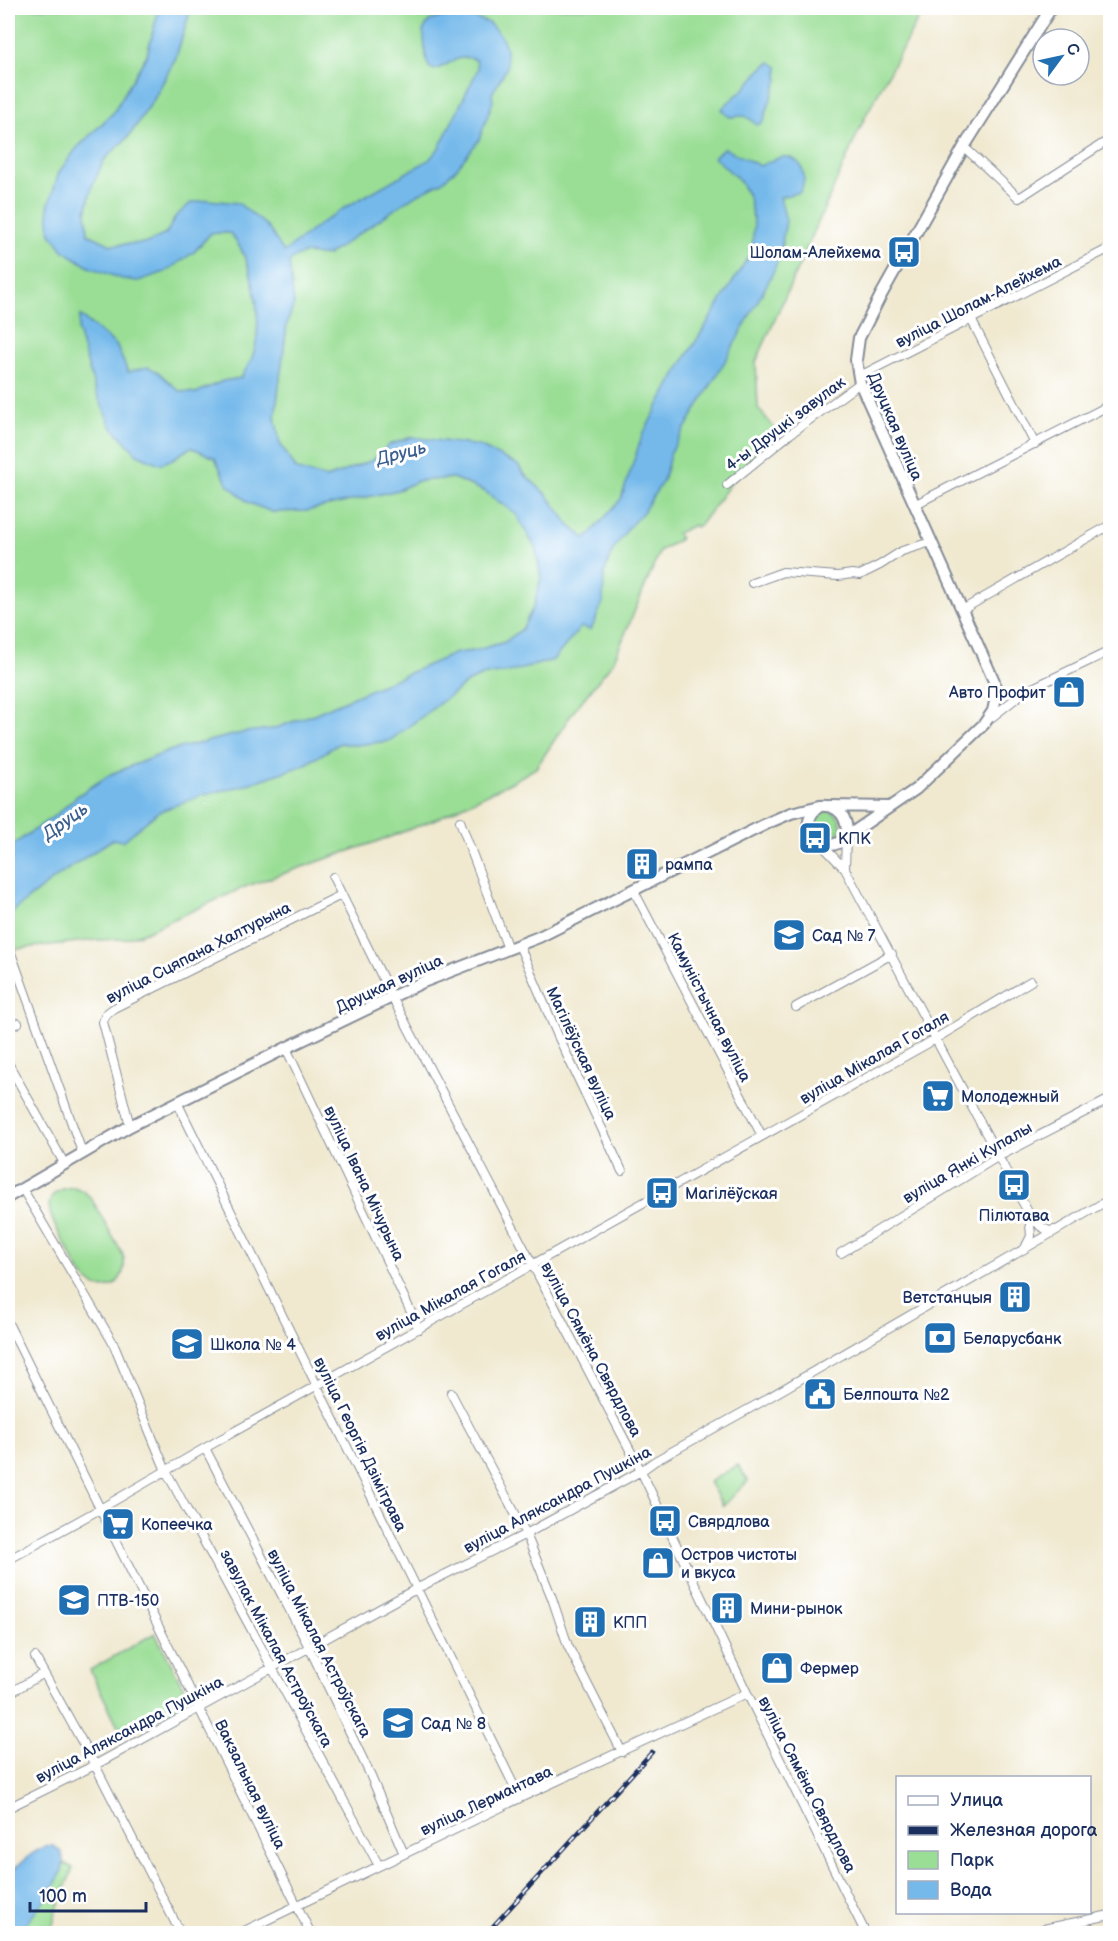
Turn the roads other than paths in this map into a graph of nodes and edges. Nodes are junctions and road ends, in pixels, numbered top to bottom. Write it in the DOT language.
graph roads {
  1 [pos="1051,8"];
  2 [pos="1110,139"];
  3 [pos="964,147"];
  4 [pos="1110,249"];
  5 [pos="971,320"];
  6 [pos="859,380"];
  7 [pos="1110,405"];
  8 [pos="1035,444"];
  9 [pos="727,485"];
  10 [pos="914,506"];
  11 [pos="1110,525"];
  12 [pos="931,542"];
  13 [pos="752,583"];
  14 [pos="962,610"];
  15 [pos="1110,651"];
  16 [pos="984,724"];
  17 [pos="824,806"];
  18 [pos="890,807"];
  19 [pos="791,813"];
  20 [pos="460,821"];
  21 [pos="810,832"];
  22 [pos="846,837"];
  23 [pos="820,843"];
  24 [pos="844,869"];
  25 [pos="333,878"];
  26 [pos="634,891"];
  27 [pos="341,895"];
  28 [pos="519,945"];
  29 [pos="508,949"];
  30 [pos="11,953"];
  31 [pos="892,954"];
  32 [pos="1031,981"];
  33 [pos="392,997"];
  34 [pos="795,1007"];
  35 [pos="18,1023"];
  36 [pos="8,1027"];
  37 [pos="936,1039"];
  38 [pos="286,1048"];
  39 [pos="8,1064"];
  40 [pos="1110,1100"];
  41 [pos="177,1102"];
  42 [pos="130,1126"];
  43 [pos="762,1137"];
  44 [pos="82,1152"];
  45 [pos="999,1157"];
  46 [pos="64,1163"];
  47 [pos="622,1171"];
  48 [pos="22,1188"];
  49 [pos="8,1197"];
  50 [pos="1110,1199"];
  51 [pos="1029,1212"];
  52 [pos="1062,1228"];
  53 [pos="1025,1247"];
  54 [pos="841,1253"];
  55 [pos="532,1264"];
  56 [pos="8,1323"];
  57 [pos="419,1329"];
  58 [pos="317,1385"];
  59 [pos="451,1393"];
  60 [pos="205,1448"];
  61 [pos="166,1471"];
  62 [pos="641,1471"];
  63 [pos="100,1509"];
  64 [pos="526,1534"];
  65 [pos="8,1557"];
  66 [pos="416,1589"];
  67 [pos="309,1647"];
  68 [pos="35,1658"];
  69 [pos="273,1668"];
  70 [pos="44,1674"];
  71 [pos="747,1693"];
  72 [pos="8,1694"];
  73 [pos="199,1708"];
  74 [pos="622,1752"];
  75 [pos="95,1765"];
  76 [pos="520,1798"];
  77 [pos="8,1808"];
  78 [pos="404,1854"];
  79 [pos="379,1866"];
  80 [pos="296,1905"];
  81 [pos="1110,1915"];
  82 [pos="182,1934"];
  83 [pos="238,1934"];
  84 [pos="311,1934"];
  85 [pos="866,1934"];
  86 [pos="1010,1934"];
  1 -- 3 [label="main road, Друцкая вуліца"];
  2 -- 3 [label="street"];
  3 -- 6 [label="main road, Друцкая вуліца"];
  4 -- 5 [label="street, вуліца Шолам-Алейхема"];
  5 -- 6 [label="street, вуліца Шолам-Алейхема"];
  5 -- 8 [label="street"];
  6 -- 9 [label="street, 4-ы Друцкі завулак"];
  6 -- 10 [label="main road, Друцкая вуліца"];
  7 -- 8 [label="street"];
  8 -- 10 [label="street"];
  10 -- 12 [label="main road, Друцкая вуліца"];
  11 -- 14 [label="street"];
  12 -- 13 [label="street"];
  12 -- 14 [label="main road, Друцкая вуліца"];
  14 -- 16 [label="main road, Друцкая вуліца"];
  15 -- 16 [label="street"];
  16 -- 18 [label="main road, Друцкая вуліца"];
  17 -- 18 [label="main road, Друцкая вуліца"];
  17 -- 19 [label="main road, Друцкая вуліца"];
  17 -- 21 [label="main road"];
  17 -- 22 [label="main road"];
  18 -- 22 [label="main road, Друцкая вуліца"];
  19 -- 21 [label="main road"];
  19 -- 26 [label="main road, Друцкая вуліца"];
  20 -- 29 [label="street"];
  21 -- 23 [label="main road"];
  22 -- 23 [label="main road, Друцкая вуліца"];
  22 -- 24 [label="street"];
  23 -- 24 [label="street"];
  24 -- 31 [label="street"];
  25 -- 27 [label="street, вуліца Сямёна Свярдлова"];
  26 -- 28 [label="main road, Друцкая вуліца"];
  26 -- 43 [label="street, Камуністычная вуліца"];
  27 -- 33 [label="street, вуліца Сямёна Свярдлова"];
  27 -- 42 [label="street, вуліца Сцяпана Халтурына"];
  28 -- 29 [label="main road, Друцкая вуліца"];
  28 -- 47 [label="street, Магілёўская вуліца"];
  29 -- 33 [label="main road, Друцкая вуліца"];
  30 -- 44 [label="street"];
  31 -- 34 [label="street"];
  31 -- 37 [label="street"];
  32 -- 37 [label="street, вуліца Мікалая Гогаля"];
  33 -- 38 [label="main road, Друцкая вуліца"];
  33 -- 55 [label="street, вуліца Сямёна Свярдлова"];
  35 -- 36 [label="street"];
  37 -- 43 [label="street, вуліца Мікалая Гогаля"];
  37 -- 45 [label="street"];
  38 -- 41 [label="main road, Друцкая вуліца"];
  38 -- 57 [label="street, вуліца Івана Мічурына"];
  39 -- 46 [label="street"];
  40 -- 45 [label="street, вуліца Янкі Купалы"];
  41 -- 42 [label="main road, Друцкая вуліца"];
  41 -- 58 [label="street, вуліца Георгія Дзімітрава"];
  42 -- 44 [label="main road, Друцкая вуліца"];
  43 -- 55 [label="street, вуліца Мікалая Гогаля"];
  44 -- 46 [label="main road, Друцкая вуліца"];
  45 -- 51 [label="street"];
  45 -- 54 [label="street, вуліца Янкі Купалы"];
  46 -- 48 [label="main road, Друцкая вуліца"];
  48 -- 49 [label="main road, Друцкая вуліца"];
  48 -- 61 [label="street, завулак Мікалая Астроўскага"];
  50 -- 52 [label="street, вуліца Аляксандра Пушкіна"];
  51 -- 52 [label="street"];
  51 -- 53 [label="street"];
  52 -- 53 [label="street, вуліца Аляксандра Пушкіна"];
  53 -- 62 [label="street, вуліца Аляксандра Пушкіна"];
  55 -- 57 [label="street, вуліца Мікалая Гогаля"];
  55 -- 62 [label="street, вуліца Сямёна Свярдлова"];
  56 -- 63 [label="street, Вакзальная вуліца"];
  57 -- 58 [label="street, вуліца Мікалая Гогаля"];
  58 -- 60 [label="street, вуліца Мікалая Гогаля"];
  58 -- 66 [label="street, вуліца Георгія Дзімітрава"];
  59 -- 64 [label="street"];
  60 -- 61 [label="street, вуліца Мікалая Гогаля"];
  60 -- 67 [label="street, вуліца Мікалая Астроўскага"];
  61 -- 63 [label="street, вуліца Мікалая Гогаля"];
  61 -- 69 [label="street, завулак Мікалая Астроўскага"];
  62 -- 64 [label="street, вуліца Аляксандра Пушкіна"];
  62 -- 71 [label="street, вуліца Сямёна Свярдлова"];
  63 -- 65 [label="street, вуліца Мікалая Гогаля"];
  63 -- 73 [label="street, Вакзальная вуліца"];
  64 -- 66 [label="street, вуліца Аляксандра Пушкіна"];
  64 -- 74 [label="street"];
  66 -- 67 [label="street, вуліца Аляксандра Пушкіна"];
  66 -- 76 [label="street, вуліца Георгія Дзімітрава"];
  67 -- 69 [label="street, вуліца Аляксандра Пушкіна"];
  67 -- 78 [label="street, вуліца Мікалая Астроўскага"];
  68 -- 70 [label="street"];
  69 -- 73 [label="street, вуліца Аляксандра Пушкіна"];
  69 -- 79 [label="street, завулак Мікалая Астроўскага"];
  70 -- 72 [label="street"];
  70 -- 75 [label="street"];
  71 -- 74 [label="street, вуліца Лермантава"];
  71 -- 85 [label="street, вуліца Сямёна Свярдлова"];
  73 -- 75 [label="street, вуліца Аляксандра Пушкіна"];
  73 -- 80 [label="street, Вакзальная вуліца"];
  74 -- 76 [label="street, вуліца Лермантава"];
  75 -- 77 [label="street, вуліца Аляксандра Пушкіна"];
  75 -- 82 [label="street"];
  76 -- 78 [label="street, вуліца Лермантава"];
  78 -- 79 [label="street, вуліца Лермантава"];
  79 -- 80 [label="street, вуліца Лермантава"];
  80 -- 83 [label="street, вуліца Лермантава"];
  80 -- 84 [label="street, Вакзальная вуліца"];
  81 -- 86 [label="street"];
}
